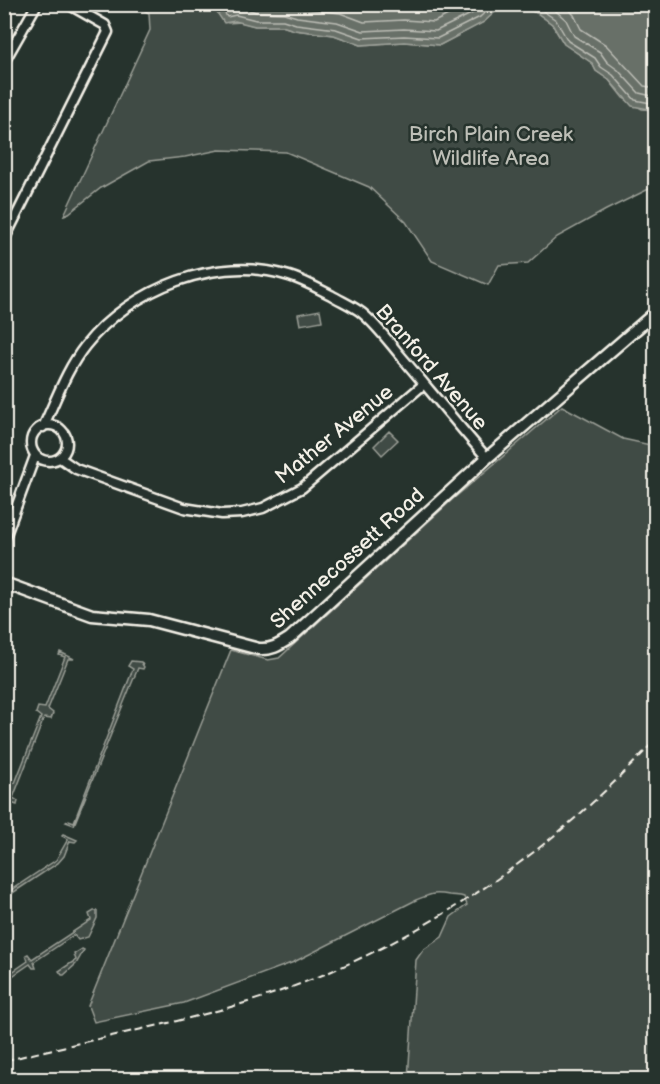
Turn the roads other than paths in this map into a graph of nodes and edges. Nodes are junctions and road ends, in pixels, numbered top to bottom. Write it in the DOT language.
graph roads {
  1 [pos="37,4"];
  2 [pos="68,4"];
  3 [pos="4,62"];
  4 [pos="4,240"];
  5 [pos="656,312"];
  6 [pos="424,384"];
  7 [pos="52,406"];
  8 [pos="55,426"];
  9 [pos="43,427"];
  10 [pos="35,456"];
  11 [pos="60,458"];
  12 [pos="487,458"];
  13 [pos="4,540"];
  14 [pos="4,583"];
  1 -- 3 [label="street"];
  2 -- 4 [label="street"];
  5 -- 12 [label="street, Shennecossett Road"];
  6 -- 7 [label="street, Branford Avenue"];
  6 -- 11 [label="street, Mather Avenue"];
  6 -- 12 [label="street, Branford Avenue"];
  7 -- 8 [label="street"];
  7 -- 9 [label="street, Branford Avenue"];
  8 -- 9 [label="street"];
  8 -- 11 [label="street"];
  9 -- 10 [label="street"];
  10 -- 11 [label="street"];
  10 -- 13 [label="street"];
  12 -- 14 [label="street, Shennecossett Road"];
}
